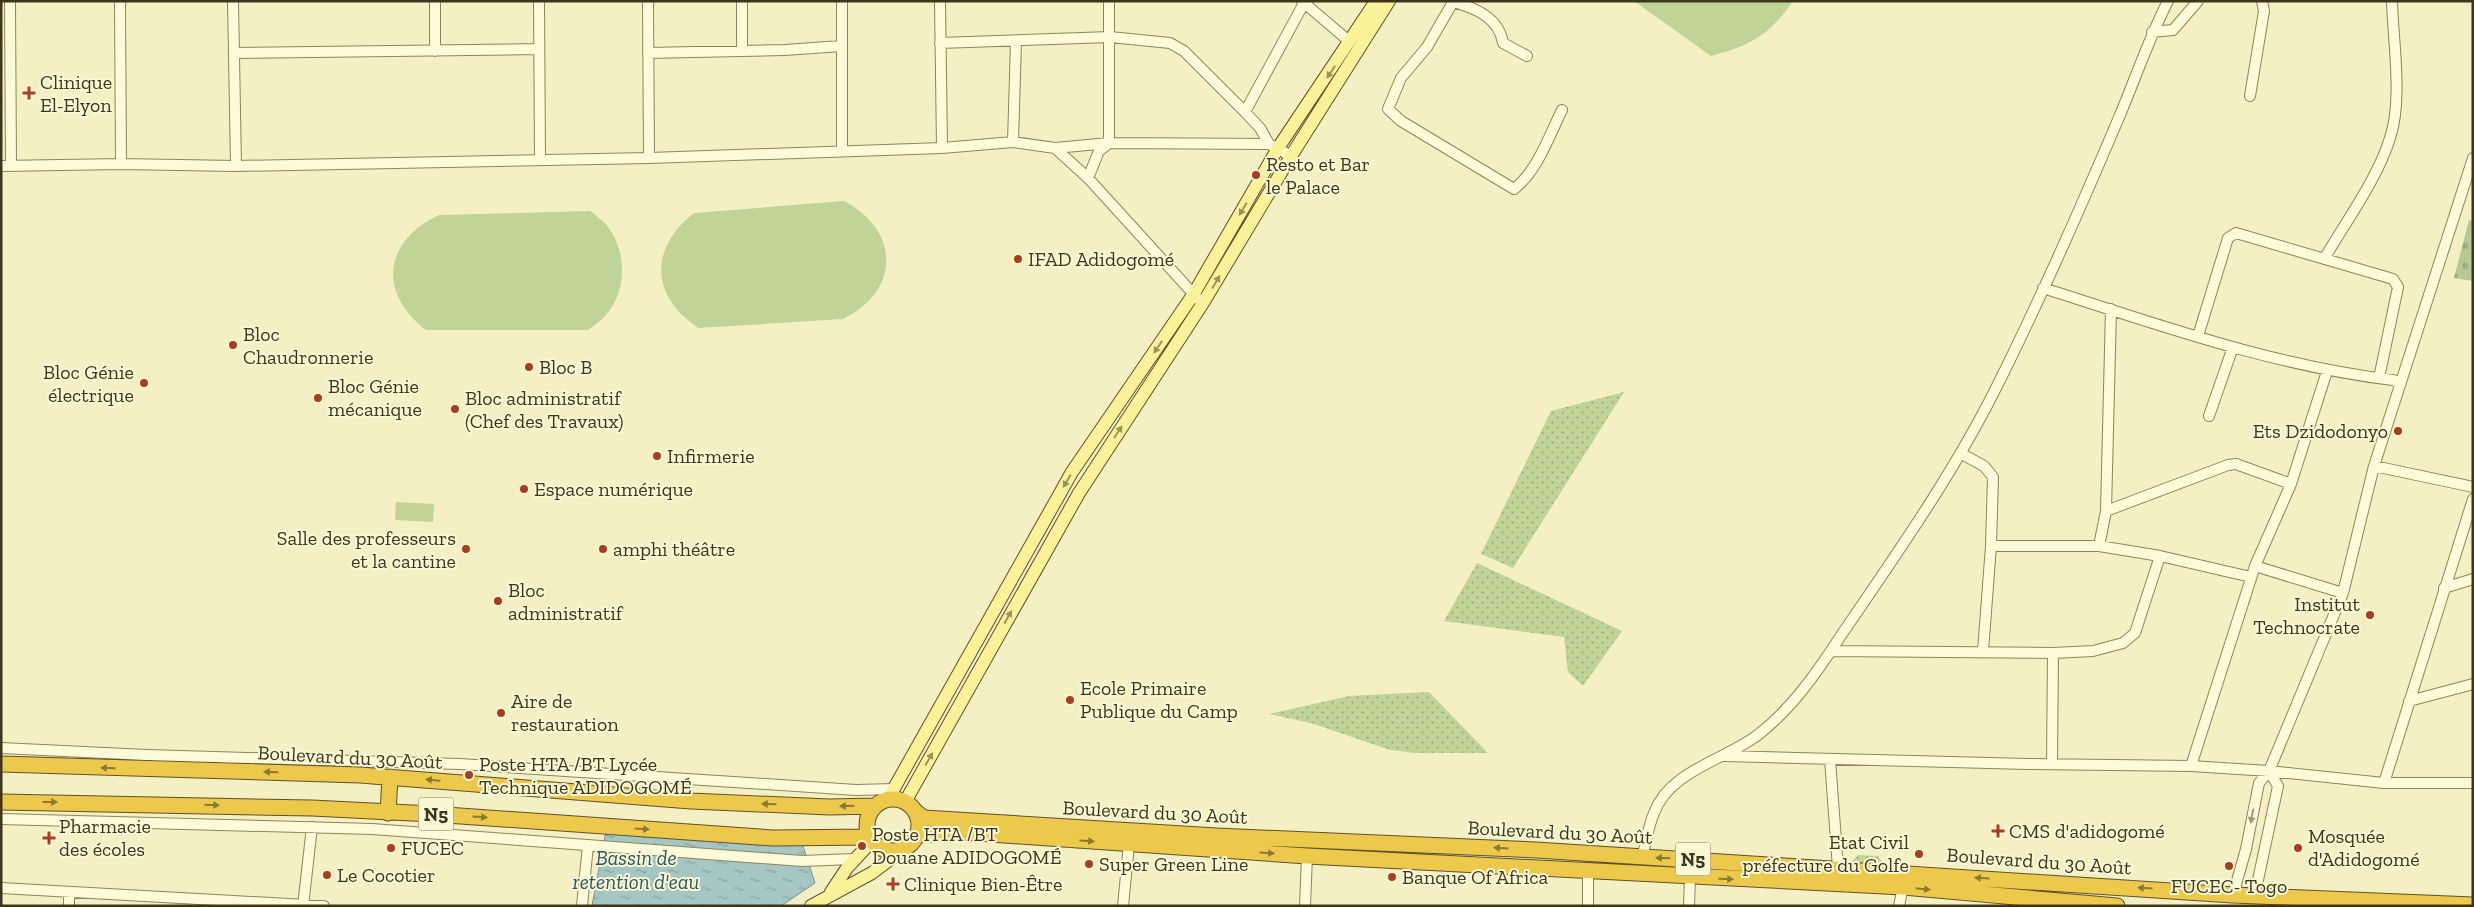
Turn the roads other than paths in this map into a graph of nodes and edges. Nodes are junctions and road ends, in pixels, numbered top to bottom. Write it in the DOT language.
graph roads {
  1 [pos="10,1"];
  2 [pos="120,1"];
  3 [pos="233,1"];
  4 [pos="435,1"];
  5 [pos="539,1"];
  6 [pos="648,1"];
  7 [pos="742,1"];
  8 [pos="842,1"];
  9 [pos="940,1"];
  10 [pos="1109,1"];
  11 [pos="1376,1"];
  12 [pos="1389,1"];
  13 [pos="2168,1"];
  14 [pos="2198,1"];
  15 [pos="2262,1"];
  16 [pos="2392,1"];
  17 [pos="1303,2"];
  18 [pos="2152,32"];
  19 [pos="1110,37"];
  20 [pos="1016,41"];
  21 [pos="1350,42"];
  22 [pos="940,43"];
  23 [pos="842,46"];
  24 [pos="539,49"];
  25 [pos="435,50"];
  26 [pos="742,50"];
  27 [pos="234,53"];
  28 [pos="648,53"];
  29 [pos="1526,56"];
  30 [pos="2250,96"];
  31 [pos="1562,110"];
  32 [pos="1245,112"];
  33 [pos="1013,142"];
  34 [pos="1109,143"];
  35 [pos="1274,146"];
  36 [pos="942,148"];
  37 [pos="1055,148"];
  38 [pos="842,151"];
  39 [pos="1291,156"];
  40 [pos="649,158"];
  41 [pos="2473,158"];
  42 [pos="540,160"];
  43 [pos="121,164"];
  44 [pos="6,166"];
  45 [pos="236,166"];
  46 [pos="1088,178"];
  47 [pos="2324,259"];
  48 [pos="2043,288"];
  49 [pos="1193,295"];
  50 [pos="1204,303"];
  51 [pos="2111,309"];
  52 [pos="2198,336"];
  53 [pos="2233,346"];
  54 [pos="2327,371"];
  55 [pos="2378,378"];
  56 [pos="2401,383"];
  57 [pos="2209,416"];
  58 [pos="1962,454"];
  59 [pos="2374,466"];
  60 [pos="2290,484"];
  61 [pos="2473,487"];
  62 [pos="2473,499"];
  63 [pos="2106,512"];
  64 [pos="1991,546"];
  65 [pos="2099,546"];
  66 [pos="2160,556"];
  67 [pos="2254,566"];
  68 [pos="2251,577"];
  69 [pos="2473,579"];
  70 [pos="2444,588"];
  71 [pos="2343,593"];
  72 [pos="1831,651"];
  73 [pos="1984,651"];
  74 [pos="2053,654"];
  75 [pos="2473,684"];
  76 [pos="2408,701"];
  77 [pos="1,748"];
  78 [pos="1725,756"];
  79 [pos="1830,760"];
  80 [pos="1,764"];
  81 [pos="2052,764"];
  82 [pos="2191,766"];
  83 [pos="2269,771"];
  84 [pos="390,777"];
  85 [pos="2473,783"];
  86 [pos="2384,784"];
  87 [pos="886,798"];
  88 [pos="1,802"];
  89 [pos="910,807"];
  90 [pos="388,813"];
  91 [pos="1,819"];
  92 [pos="312,827"];
  93 [pos="917,835"];
  94 [pos="871,839"];
  95 [pos="1129,844"];
  96 [pos="588,845"];
  97 [pos="905,848"];
  98 [pos="1536,850"];
  99 [pos="1308,856"];
  100 [pos="1642,858"];
  101 [pos="854,859"];
  102 [pos="1691,859"];
  103 [pos="1535,868"];
  104 [pos="1588,871"];
  105 [pos="1838,876"];
  106 [pos="1690,877"];
  107 [pos="1903,887"];
  108 [pos="1,888"];
  109 [pos="69,893"];
  110 [pos="829,894"];
  111 [pos="2232,900"];
  112 [pos="2254,900"];
  113 [pos="304,905"];
  114 [pos="2473,905"];
  115 [pos="69,906"];
  116 [pos="324,906"];
  117 [pos="582,906"];
  118 [pos="811,906"];
  119 [pos="1123,906"];
  120 [pos="1305,906"];
  121 [pos="1588,906"];
  122 [pos="1689,906"];
  123 [pos="1899,906"];
  124 [pos="2117,906"];
  1 -- 44 [label="street"];
  2 -- 43 [label="street"];
  3 -- 27 [label="street"];
  4 -- 25 [label="street"];
  5 -- 24 [label="street"];
  6 -- 28 [label="street"];
  7 -- 26 [label="street"];
  8 -- 23 [label="street"];
  9 -- 22 [label="street"];
  10 -- 19 [label="street"];
  11 -- 21 [label="main road"];
  12 -- 39 [label="main road"];
  13 -- 18 [label="street"];
  14 -- 18 [label="street"];
  15 -- 30 [label="street"];
  16 -- 47 [label="street"];
  17 -- 21 [label="street"];
  17 -- 32 [label="street"];
  18 -- 48 [label="street"];
  19 -- 20 [label="street"];
  19 -- 32 [label="street"];
  19 -- 34 [label="street"];
  20 -- 22 [label="street"];
  20 -- 33 [label="street"];
  21 -- 35 [label="main road, one-way"];
  22 -- 36 [label="street"];
  23 -- 26 [label="street"];
  23 -- 38 [label="street"];
  24 -- 25 [label="street"];
  24 -- 42 [label="street"];
  25 -- 27 [label="street"];
  26 -- 28 [label="street"];
  27 -- 45 [label="street"];
  28 -- 40 [label="street"];
  29 -- 31 [label="street"];
  32 -- 35 [label="street"];
  33 -- 36 [label="street"];
  33 -- 37 [label="street"];
  34 -- 35 [label="street"];
  34 -- 37 [label="street"];
  34 -- 46 [label="street"];
  35 -- 39 [label="street"];
  35 -- 49 [label="main road, one-way"];
  36 -- 38 [label="street"];
  37 -- 46 [label="street"];
  38 -- 40 [label="street"];
  50 -- 39 [label="main road, one-way"];
  40 -- 42 [label="street"];
  41 -- 56 [label="street"];
  42 -- 45 [label="street"];
  43 -- 44 [label="street"];
  43 -- 45 [label="street"];
  46 -- 49 [label="street"];
  47 -- 52 [label="street"];
  47 -- 55 [label="street"];
  48 -- 51 [label="street"];
  48 -- 58 [label="street"];
  49 -- 50 [label="street"];
  49 -- 87 [label="main road, one-way"];
  89 -- 50 [label="main road, one-way"];
  51 -- 52 [label="street"];
  51 -- 63 [label="street"];
  52 -- 53 [label="street"];
  53 -- 54 [label="street"];
  53 -- 57 [label="street"];
  54 -- 55 [label="street"];
  54 -- 60 [label="street"];
  55 -- 56 [label="street"];
  56 -- 59 [label="street"];
  58 -- 64 [label="street"];
  58 -- 72 [label="street"];
  59 -- 61 [label="street"];
  59 -- 71 [label="street"];
  60 -- 63 [label="street"];
  60 -- 67 [label="street"];
  62 -- 70 [label="street"];
  63 -- 65 [label="street"];
  64 -- 65 [label="street"];
  64 -- 73 [label="street"];
  65 -- 66 [label="street"];
  66 -- 68 [label="street"];
  66 -- 74 [label="street"];
  67 -- 68 [label="street"];
  67 -- 71 [label="street"];
  68 -- 82 [label="street"];
  69 -- 70 [label="street"];
  70 -- 76 [label="street"];
  71 -- 83 [label="street"];
  72 -- 73 [label="street"];
  72 -- 78 [label="street"];
  73 -- 74 [label="street"];
  74 -- 81 [label="street"];
  75 -- 76 [label="street"];
  76 -- 86 [label="street"];
  77 -- 87 [label="street"];
  78 -- 79 [label="street"];
  78 -- 100 [label="street"];
  79 -- 81 [label="street"];
  79 -- 105 [label="street"];
  84 -- 80 [label="highway, Boulevard du 30 Août / N5, one-way"];
  81 -- 82 [label="street"];
  82 -- 83 [label="street"];
  83 -- 86 [label="street"];
  83 -- 111 [label="street, one-way"];
  83 -- 112 [label="street"];
  87 -- 84 [label="highway, Boulevard du 30 Août / N5, one-way"];
  84 -- 90 [label="highway"];
  85 -- 86 [label="street"];
  87 -- 89 [label="highway, N5"];
  87 -- 94 [label="highway"];
  88 -- 90 [label="highway, N5, one-way"];
  89 -- 93 [label="highway"];
  98 -- 89 [label="highway, Boulevard du 30 Août / N5, one-way"];
  90 -- 94 [label="highway, N5, one-way"];
  91 -- 92 [label="street"];
  92 -- 96 [label="street"];
  92 -- 113 [label="street"];
  93 -- 95 [label="highway, Boulevard du 30 Août / N5, one-way"];
  93 -- 97 [label="highway"];
  94 -- 97 [label="highway, N5"];
  94 -- 101 [label="main road"];
  95 -- 99 [label="highway, Boulevard du 30 Août / N5, one-way"];
  95 -- 119 [label="street"];
  96 -- 101 [label="street"];
  96 -- 117 [label="street"];
  97 -- 110 [label="main road"];
  98 -- 100 [label="highway, Boulevard du 30 Août / N5"];
  98 -- 103 [label="highway"];
  99 -- 103 [label="highway, Boulevard du 30 Août / N5"];
  99 -- 120 [label="street"];
  102 -- 100 [label="highway, Boulevard du 30 Août / N5, one-way"];
  101 -- 110 [label="main road"];
  102 -- 105 [label="highway, Boulevard du 30 Août / N5"];
  102 -- 106 [label="highway"];
  103 -- 104 [label="highway, Boulevard du 30 Août / N5"];
  104 -- 106 [label="highway, Boulevard du 30 Août / N5"];
  104 -- 121 [label="street"];
  106 -- 105 [label="highway, Boulevard du 30 Août / N5, one-way"];
  105 -- 107 [label="highway, Boulevard du 30 Août / N5"];
  111 -- 105 [label="highway, Boulevard du 30 Août / N5, one-way"];
  106 -- 122 [label="street"];
  107 -- 123 [label="street"];
  107 -- 124 [label="highway, Boulevard du 30 Août / N5, one-way"];
  108 -- 109 [label="street"];
  109 -- 113 [label="street"];
  109 -- 115 [label="street"];
  110 -- 118 [label="main road"];
  111 -- 112 [label="highway, Boulevard du 30 Août / N5"];
  112 -- 114 [label="highway, Boulevard du 30 Août / N5"];
  113 -- 116 [label="street"];
}
